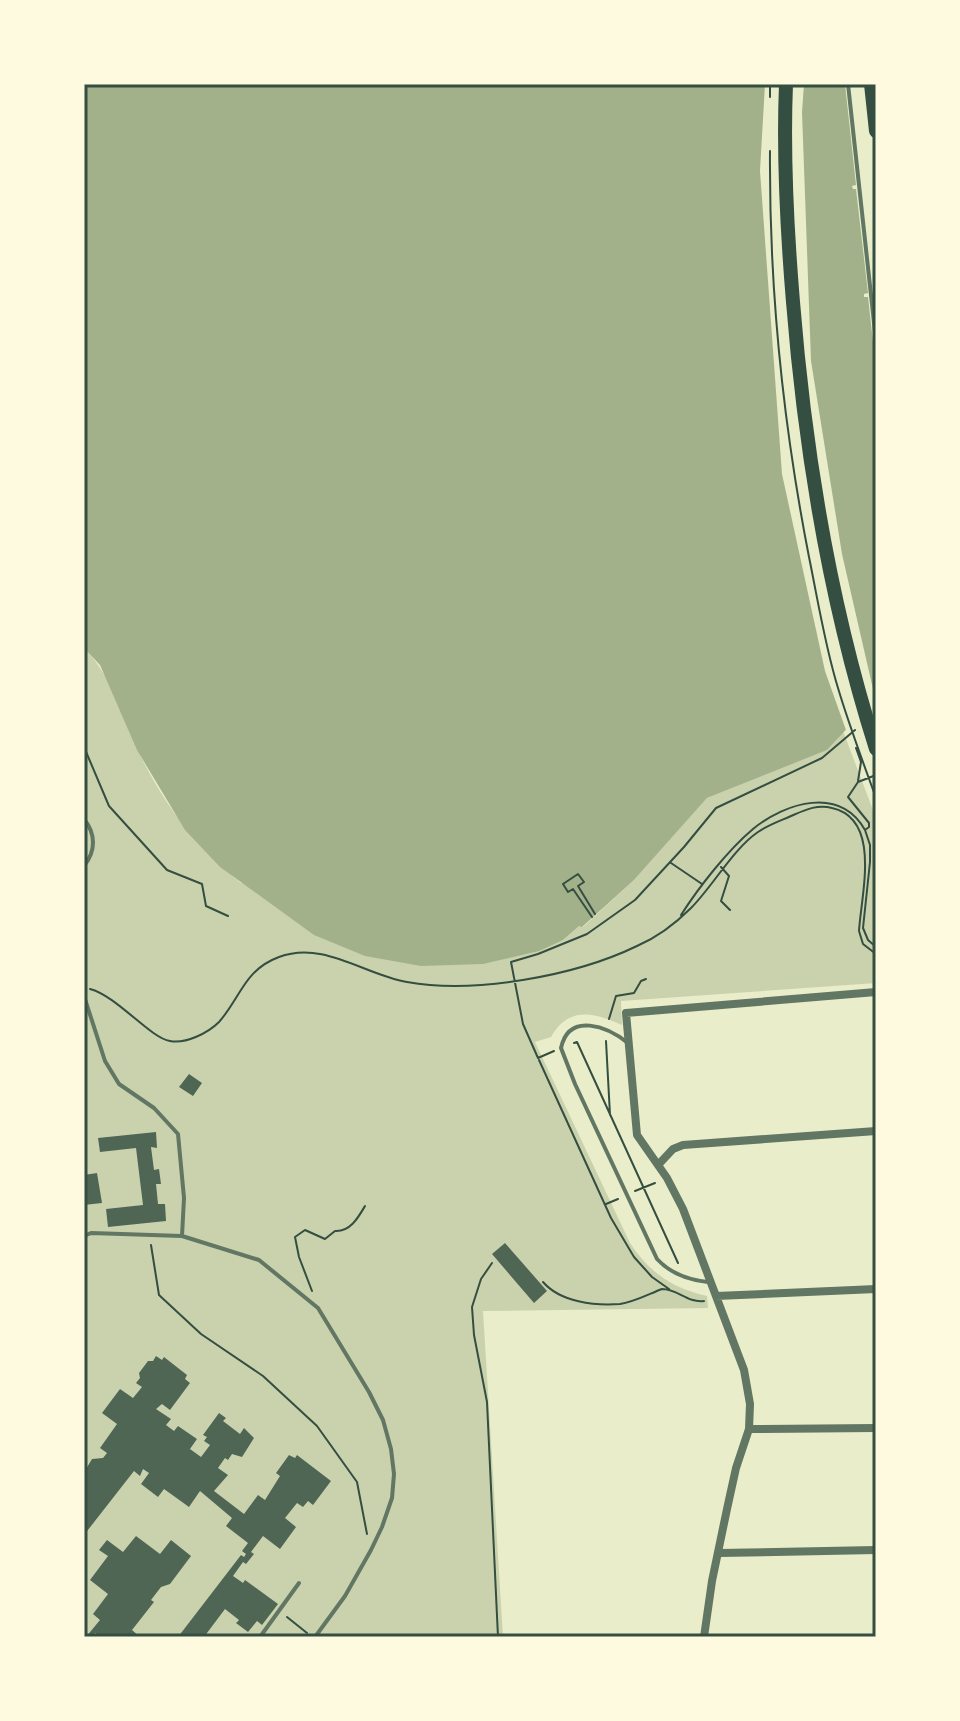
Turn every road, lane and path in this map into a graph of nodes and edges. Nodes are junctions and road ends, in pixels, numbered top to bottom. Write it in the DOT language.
graph roads {
  1 [pos="786,84"];
  2 [pos="848,84"];
  3 [pos="871,84"];
  4 [pos="876,131"];
  5 [pos="876,341"];
  6 [pos="859,730"];
  7 [pos="84,747"];
  8 [pos="856,748"];
  9 [pos="876,749"];
  10 [pos="876,775"];
  11 [pos="858,782"];
  12 [pos="84,819"];
  13 [pos="865,830"];
  14 [pos="670,862"];
  15 [pos="84,866"];
  16 [pos="720,866"];
  17 [pos="724,870"];
  18 [pos="704,885"];
  19 [pos="730,910"];
  20 [pos="228,916"];
  21 [pos="594,916"];
  22 [pos="678,921"];
  23 [pos="876,947"];
  24 [pos="876,954"];
  25 [pos="646,979"];
  26 [pos="514,980"];
  27 [pos="84,988"];
  28 [pos="876,992"];
  29 [pos="84,996"];
  30 [pos="606,1029"];
  31 [pos="628,1043"];
  32 [pos="561,1048"];
  33 [pos="538,1058"];
  34 [pos="611,1117"];
  35 [pos="876,1131"];
  36 [pos="658,1165"];
  37 [pos="667,1178"];
  38 [pos="642,1188"];
  39 [pos="626,1195"];
  40 [pos="605,1205"];
  41 [pos="365,1206"];
  42 [pos="84,1236"];
  43 [pos="182,1236"];
  44 [pos="150,1237"];
  45 [pos="492,1263"];
  46 [pos="679,1265"];
  47 [pos="543,1282"];
  48 [pos="711,1282"];
  49 [pos="669,1289"];
  50 [pos="876,1289"];
  51 [pos="716,1296"];
  52 [pos="318,1308"];
  53 [pos="876,1428"];
  54 [pos="749,1429"];
  55 [pos="371,1550"];
  56 [pos="876,1550"];
  57 [pos="719,1553"];
  58 [pos="299,1583"];
  59 [pos="280,1612"];
  60 [pos="260,1637"];
  61 [pos="314,1637"];
  62 [pos="498,1637"];
  63 [pos="704,1637"];
  1 -- 9 [label="highway"];
  2 -- 5 [label="lane"];
  3 -- 4 [label="highway"];
  6 -- 14 [label="path"];
  7 -- 20 [label="path"];
  8 -- 11 [label="path"];
  10 -- 11 [label="path"];
  11 -- 13 [label="path"];
  12 -- 15 [label="lane"];
  13 -- 16 [label="path"];
  13 -- 23 [label="path"];
  14 -- 18 [label="path"];
  14 -- 26 [label="path"];
  16 -- 17 [label="path"];
  16 -- 18 [label="path"];
  17 -- 19 [label="path"];
  17 -- 22 [label="path"];
  17 -- 24 [label="path"];
  18 -- 22 [label="path"];
  21 -- 21 [label="path"];
  22 -- 26 [label="path"];
  25 -- 30 [label="path"];
  26 -- 27 [label="path"];
  26 -- 33 [label="path"];
  28 -- 31 [label="street"];
  29 -- 43 [label="lane"];
  30 -- 31 [label="lane"];
  30 -- 32 [label="lane"];
  30 -- 34 [label="path"];
  31 -- 36 [label="street"];
  32 -- 33 [label="path"];
  32 -- 34 [label="path"];
  32 -- 39 [label="lane"];
  33 -- 40 [label="path"];
  34 -- 38 [label="path"];
  35 -- 36 [label="street"];
  36 -- 37 [label="street"];
  37 -- 38 [label="path"];
  37 -- 48 [label="street"];
  38 -- 39 [label="path"];
  38 -- 46 [label="path"];
  39 -- 40 [label="path"];
  39 -- 48 [label="lane"];
  40 -- 49 [label="path"];
  41 -- 52 [label="path"];
  42 -- 44 [label="lane"];
  43 -- 44 [label="lane"];
  43 -- 52 [label="lane"];
  44 -- 55 [label="path"];
  45 -- 62 [label="path"];
  47 -- 49 [label="path"];
  48 -- 51 [label="street"];
  49 -- 51 [label="path"];
  50 -- 51 [label="street"];
  51 -- 54 [label="street"];
  52 -- 55 [label="lane"];
  53 -- 54 [label="street"];
  54 -- 57 [label="street"];
  55 -- 61 [label="lane"];
  56 -- 57 [label="street"];
  57 -- 63 [label="street"];
  58 -- 59 [label="lane"];
  59 -- 60 [label="lane"];
  59 -- 61 [label="path"];
}
